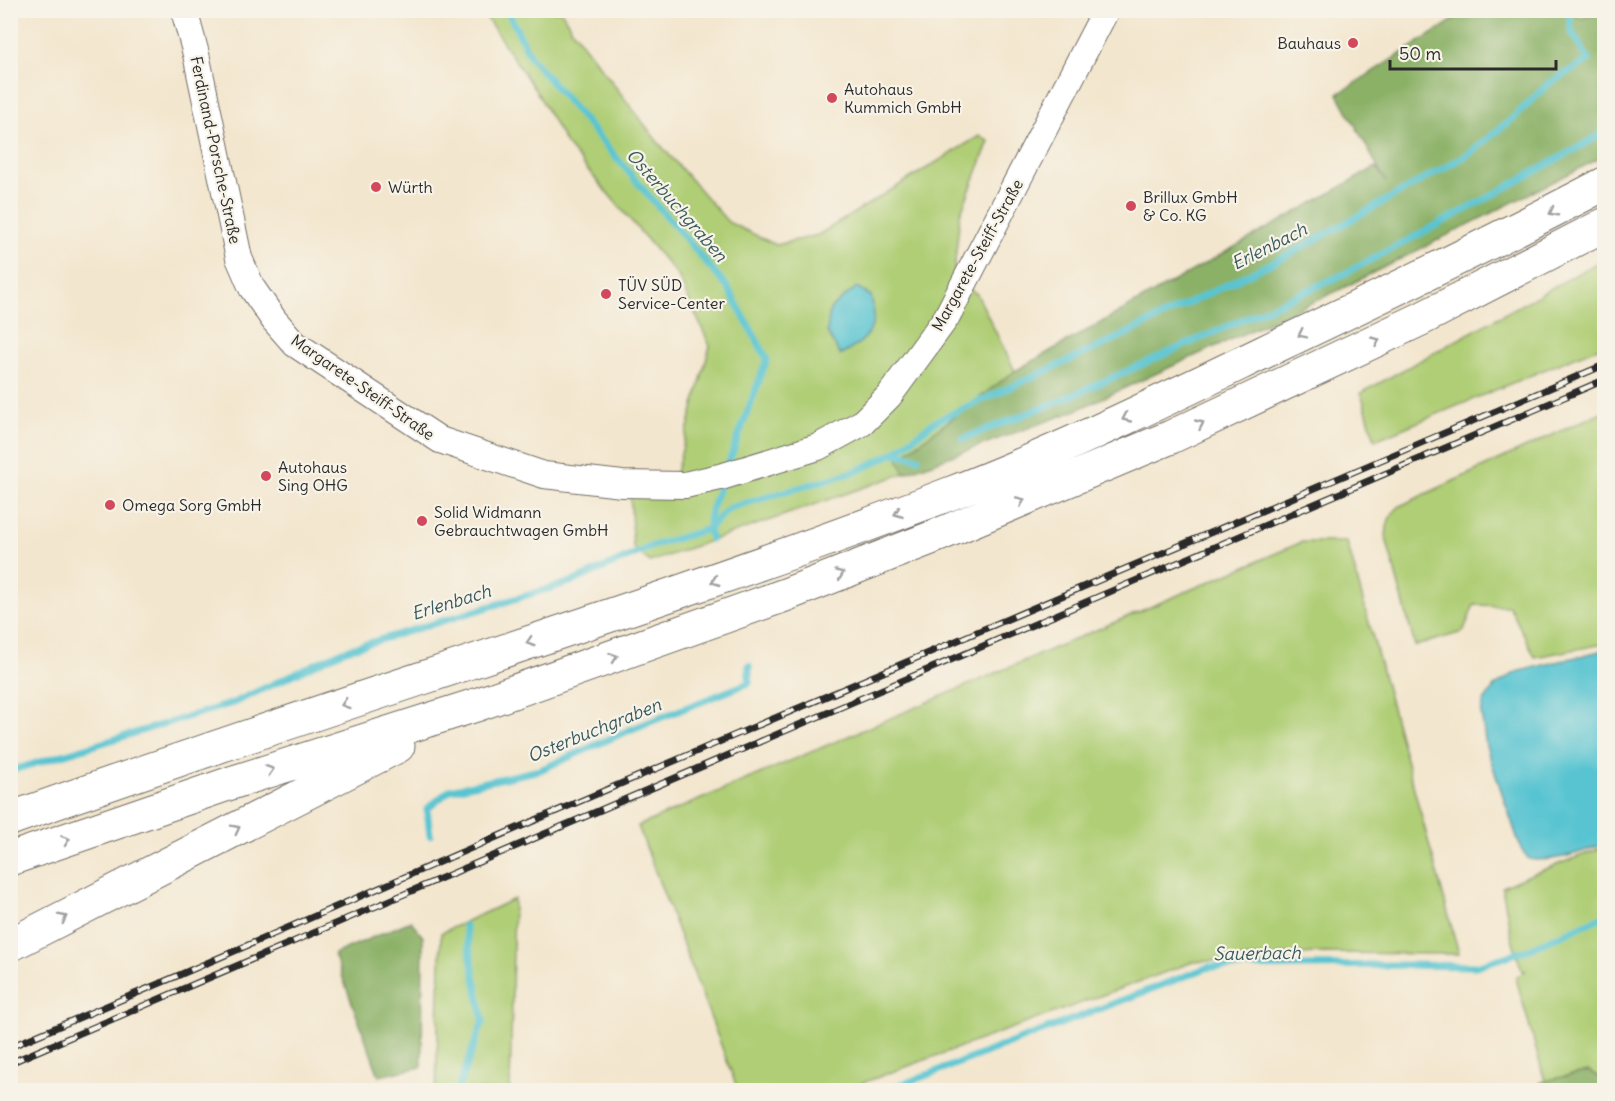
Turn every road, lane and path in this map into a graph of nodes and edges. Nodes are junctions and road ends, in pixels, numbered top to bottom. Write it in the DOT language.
graph roads {
  1 [pos="184,10"];
  2 [pos="1106,10"];
  3 [pos="1605,184"];
  4 [pos="1605,225"];
  5 [pos="252,288"];
  6 [pos="479,704"];
  7 [pos="10,819"];
  8 [pos="10,859"];
  9 [pos="10,945"];
  1 -- 5 [label="street, Ferdinand-Porsche-Straße"];
  2 -- 5 [label="street, Margarete-Steiff-Straße"];
  3 -- 7 [label="highway, one-way"];
  6 -- 4 [label="highway, one-way"];
  8 -- 6 [label="highway, one-way"];
  9 -- 6 [label="highway, one-way"];
}
